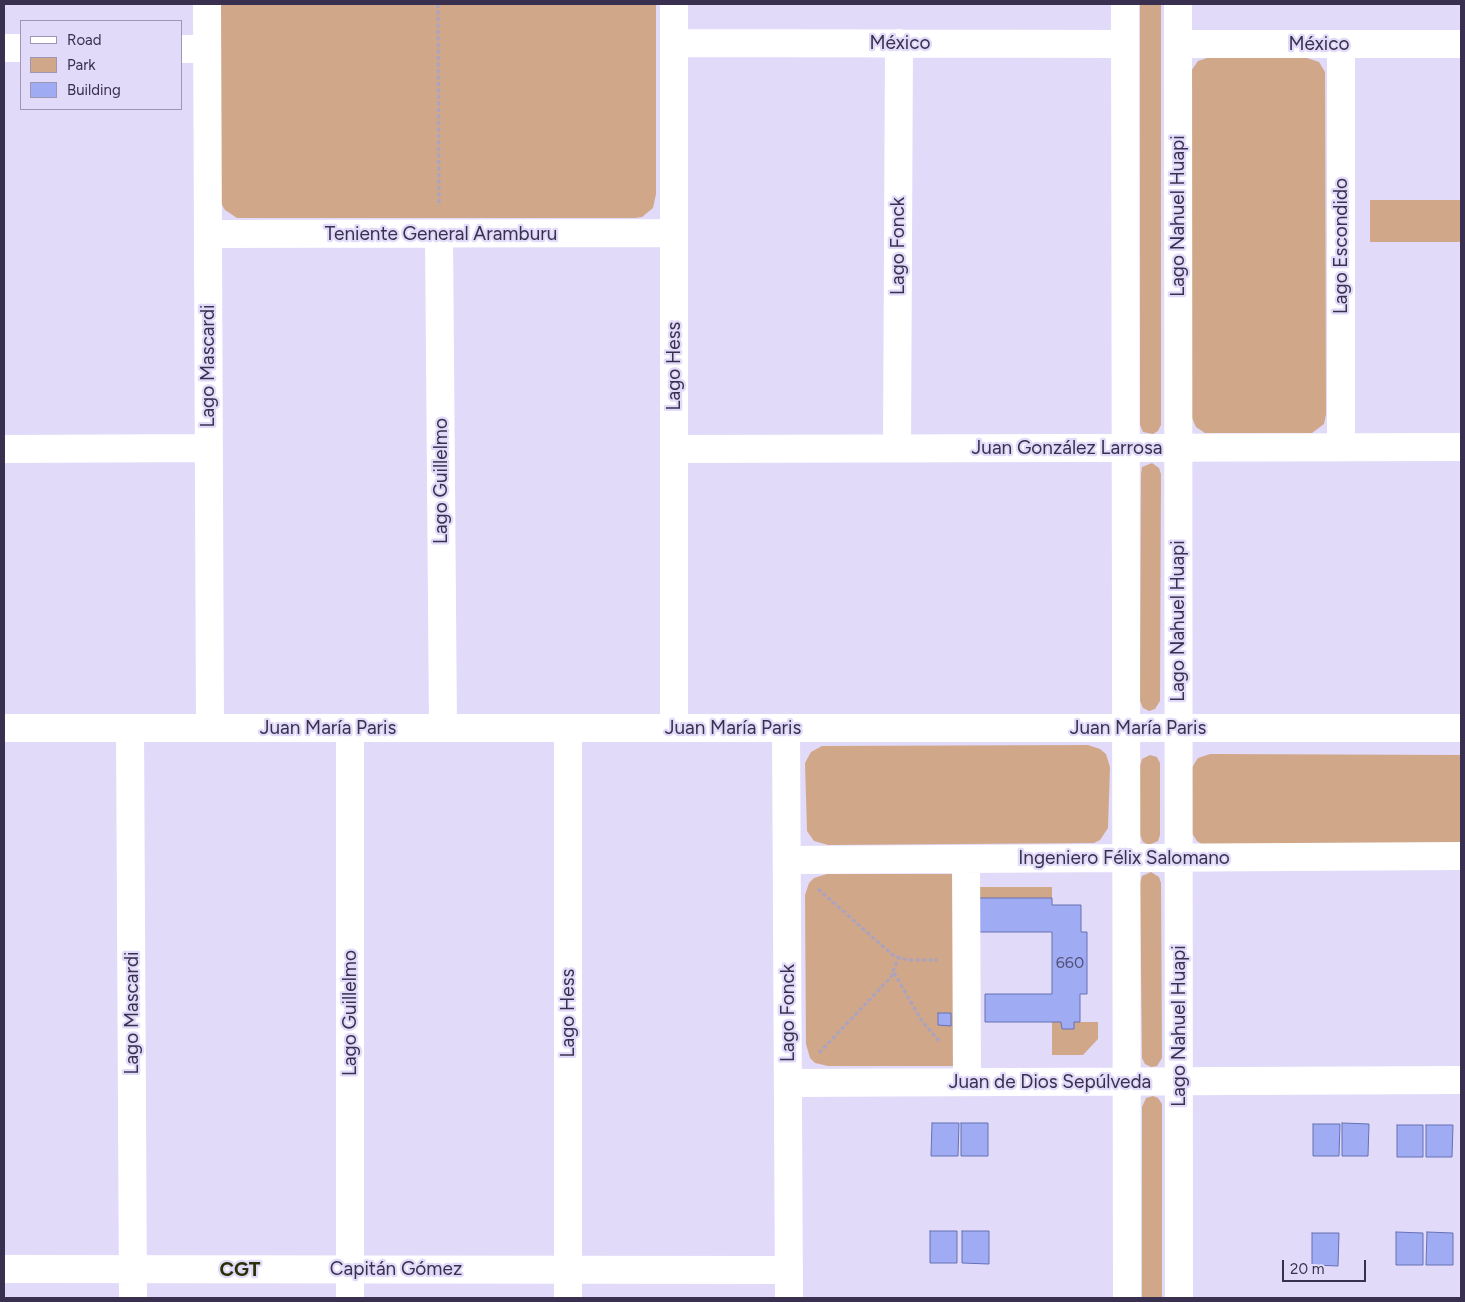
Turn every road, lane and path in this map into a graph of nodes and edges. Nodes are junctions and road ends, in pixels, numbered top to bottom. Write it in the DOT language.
graph roads {
  1 [pos="207,4"];
  2 [pos="438,4"];
  3 [pos="674,4"];
  4 [pos="1125,4"];
  5 [pos="1178,4"];
  6 [pos="674,43"];
  7 [pos="899,43"];
  8 [pos="1125,44"];
  9 [pos="1178,44"];
  10 [pos="1341,44"];
  11 [pos="1461,44"];
  12 [pos="4,48"];
  13 [pos="20,48"];
  14 [pos="194,49"];
  15 [pos="674,233"];
  16 [pos="208,234"];
  17 [pos="439,234"];
  18 [pos="1341,447"];
  19 [pos="1461,447"];
  20 [pos="209,448"];
  21 [pos="897,448"];
  22 [pos="1126,448"];
  23 [pos="1178,448"];
  24 [pos="4,449"];
  25 [pos="674,449"];
  26 [pos="4,728"];
  27 [pos="130,728"];
  28 [pos="210,728"];
  29 [pos="350,728"];
  30 [pos="443,728"];
  31 [pos="568,728"];
  32 [pos="674,728"];
  33 [pos="786,728"];
  34 [pos="1126,728"];
  35 [pos="1178,728"];
  36 [pos="1461,728"];
  37 [pos="1461,856"];
  38 [pos="1126,858"];
  39 [pos="1179,858"];
  40 [pos="966,859"];
  41 [pos="787,860"];
  42 [pos="815,894"];
  43 [pos="898,958"];
  44 [pos="945,960"];
  45 [pos="894,973"];
  46 [pos="816,1046"];
  47 [pos="944,1046"];
  48 [pos="819,1053"];
  49 [pos="826,1056"];
  50 [pos="1461,1080"];
  51 [pos="1126,1081"];
  52 [pos="1179,1081"];
  53 [pos="966,1082"];
  54 [pos="788,1083"];
  55 [pos="4,1269"];
  56 [pos="133,1269"];
  57 [pos="350,1269"];
  58 [pos="568,1269"];
  59 [pos="789,1270"];
  60 [pos="133,1298"];
  61 [pos="350,1298"];
  62 [pos="568,1298"];
  63 [pos="789,1298"];
  64 [pos="1127,1298"];
  65 [pos="1179,1298"];
  1 -- 14 [label="street, Lago Mascardi"];
  2 -- 17 [label="path"];
  3 -- 6 [label="street, Lago Hess"];
  4 -- 8 [label="street"];
  5 -- 9 [label="street, Lago Nahuel Huapi"];
  6 -- 7 [label="street, México"];
  6 -- 15 [label="street, Lago Hess"];
  7 -- 8 [label="street, México"];
  7 -- 21 [label="street, Lago Fonck"];
  8 -- 22 [label="street"];
  9 -- 10 [label="street, México"];
  9 -- 23 [label="street, Lago Nahuel Huapi"];
  10 -- 11 [label="street, México"];
  10 -- 18 [label="street, Lago Escondido"];
  12 -- 13 [label="street"];
  14 -- 16 [label="street, Lago Mascardi"];
  15 -- 17 [label="street, Teniente General Aramburu"];
  15 -- 25 [label="street, Lago Hess"];
  16 -- 17 [label="street, Teniente General Aramburu"];
  16 -- 20 [label="street, Lago Mascardi"];
  17 -- 30 [label="street, Lago Guillelmo"];
  18 -- 19 [label="street, Juan González Larrosa"];
  18 -- 23 [label="street, Juan González Larrosa"];
  20 -- 24 [label="street"];
  20 -- 28 [label="street, Lago Mascardi"];
  21 -- 22 [label="street, Juan González Larrosa"];
  21 -- 25 [label="street, Juan González Larrosa"];
  22 -- 23 [label="street, Juan González Larrosa"];
  22 -- 34 [label="street"];
  23 -- 35 [label="street, Lago Nahuel Huapi"];
  25 -- 32 [label="street, Lago Hess"];
  26 -- 27 [label="street, Juan María Paris"];
  27 -- 28 [label="street, Juan María Paris"];
  27 -- 56 [label="street, Lago Mascardi"];
  28 -- 29 [label="street, Juan María Paris"];
  29 -- 30 [label="street, Juan María Paris"];
  29 -- 57 [label="street, Lago Guillelmo"];
  30 -- 31 [label="street, Juan María Paris"];
  31 -- 32 [label="street, Juan María Paris"];
  31 -- 58 [label="street, Lago Hess"];
  32 -- 33 [label="street, Juan María Paris"];
  33 -- 34 [label="street, Juan María Paris"];
  33 -- 41 [label="street, Lago Fonck"];
  34 -- 35 [label="street, Juan María Paris"];
  34 -- 38 [label="street"];
  35 -- 36 [label="street, Juan María Paris"];
  35 -- 39 [label="street, Lago Nahuel Huapi"];
  37 -- 39 [label="street, Ingeniero Félix Salomano"];
  38 -- 39 [label="street, Ingeniero Félix Salomano"];
  38 -- 40 [label="street, Ingeniero Félix Salomano"];
  38 -- 51 [label="street"];
  39 -- 52 [label="street, Lago Nahuel Huapi"];
  40 -- 41 [label="street, Ingeniero Félix Salomano"];
  40 -- 53 [label="street"];
  41 -- 54 [label="street, Lago Fonck"];
  42 -- 43 [label="path"];
  43 -- 44 [label="path"];
  43 -- 45 [label="path"];
  45 -- 47 [label="path"];
  45 -- 48 [label="path"];
  46 -- 48 [label="path"];
  48 -- 49 [label="path"];
  50 -- 52 [label="street, Juan de Dios Sepúlveda"];
  51 -- 52 [label="street, Juan de Dios Sepúlveda"];
  51 -- 53 [label="street, Juan de Dios Sepúlveda"];
  51 -- 64 [label="street"];
  52 -- 65 [label="street, Lago Nahuel Huapi"];
  53 -- 54 [label="street, Juan de Dios Sepúlveda"];
  54 -- 59 [label="street, Lago Fonck"];
  55 -- 56 [label="street, Capitán Gómez"];
  56 -- 57 [label="street, Capitán Gómez"];
  56 -- 60 [label="street, Lago Mascardi"];
  57 -- 58 [label="street, Capitán Gómez"];
  57 -- 61 [label="street, Lago Guillelmo"];
  58 -- 59 [label="street, Capitán Gómez"];
  58 -- 62 [label="street, Lago Hess"];
  59 -- 63 [label="street, Lago Fonck"];
}
